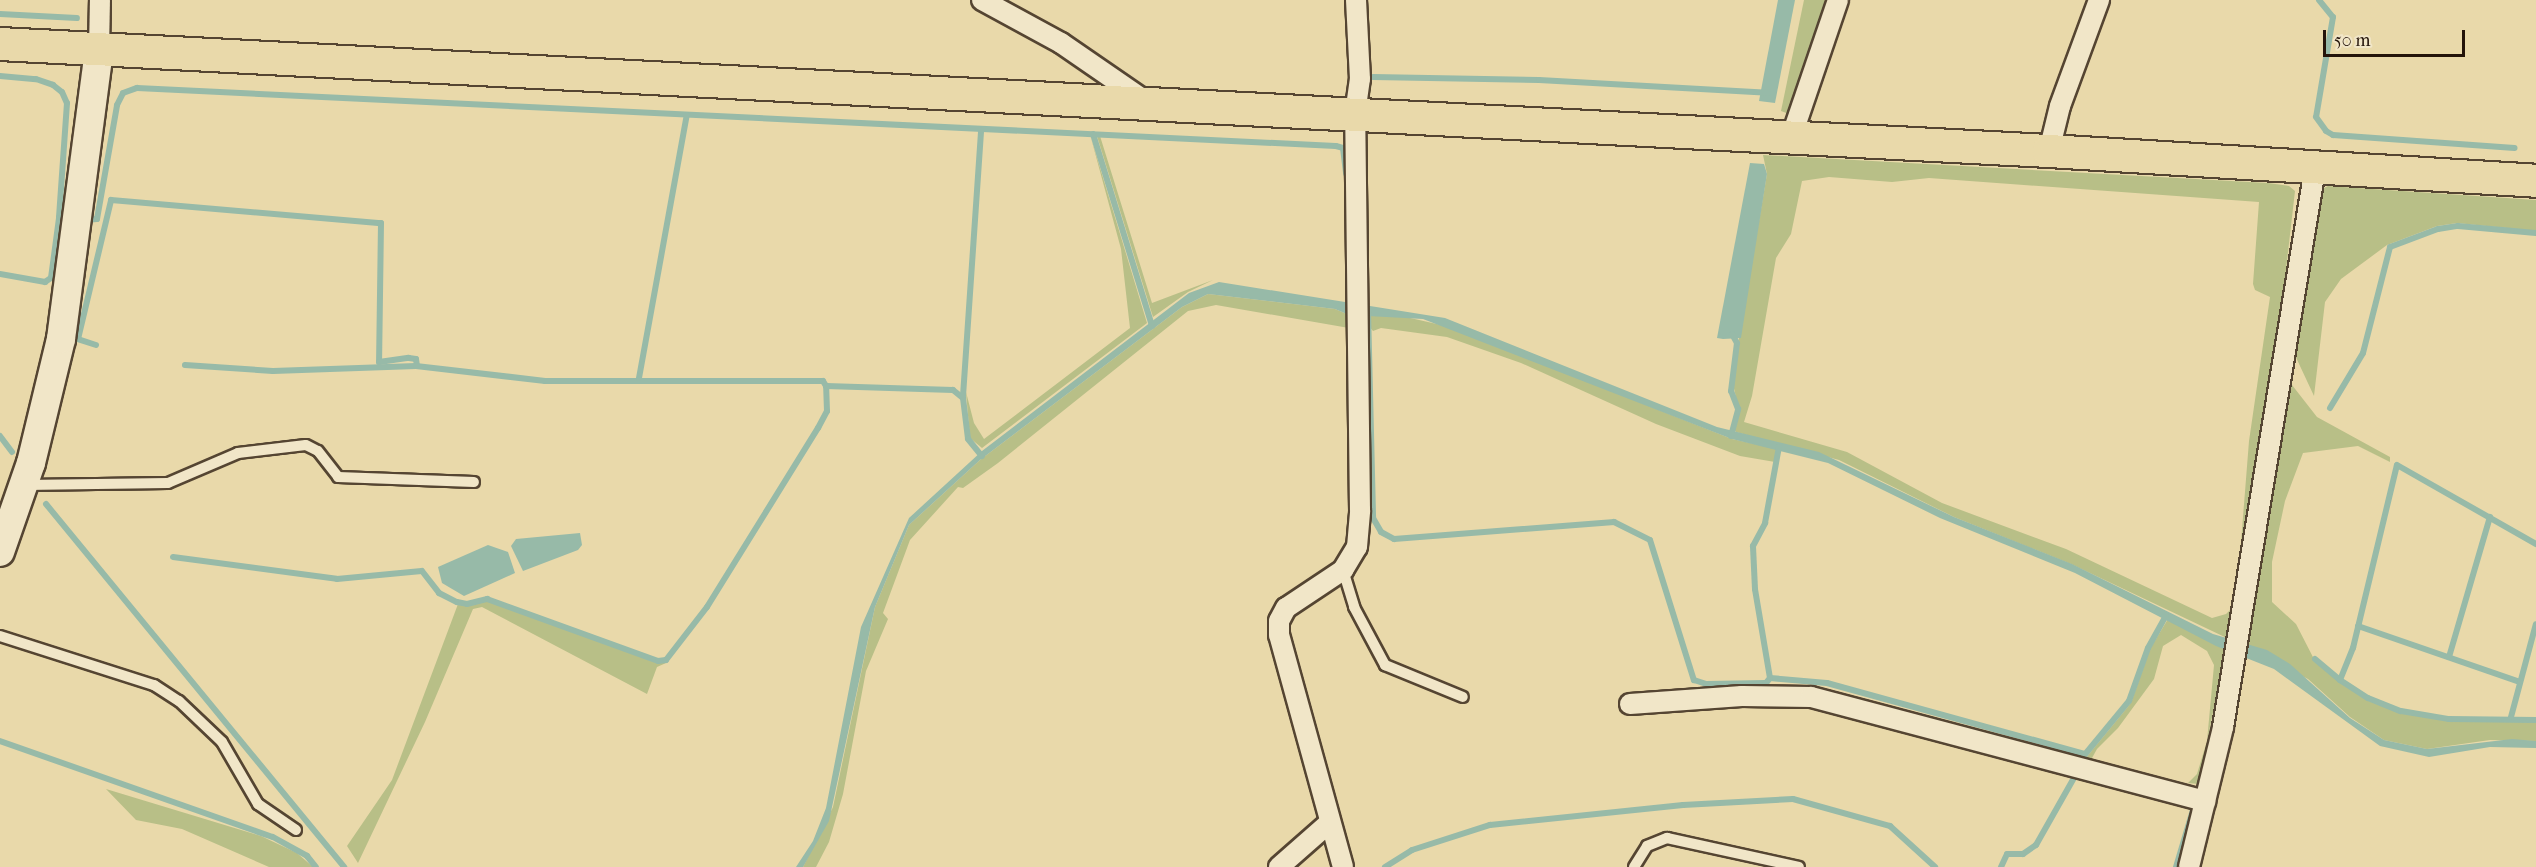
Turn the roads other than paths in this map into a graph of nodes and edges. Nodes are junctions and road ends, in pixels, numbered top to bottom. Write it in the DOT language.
graph roads {
  1 [pos="100,0"];
  2 [pos="982,0"];
  3 [pos="1356,0"];
  4 [pos="1838,0"];
  5 [pos="2099,0"];
  6 [pos="0,44"];
  7 [pos="99,50"];
  8 [pos="1149,104"];
  9 [pos="1355,114"];
  10 [pos="1791,138"];
  11 [pos="2049,151"];
  12 [pos="2315,169"];
  13 [pos="2536,181"];
  14 [pos="474,482"];
  15 [pos="24,485"];
  16 [pos="0,552"];
  17 [pos="1343,570"];
  18 [pos="0,636"];
  19 [pos="1463,697"];
  20 [pos="1629,704"];
  21 [pos="2206,801"];
  22 [pos="1329,823"];
  23 [pos="296,830"];
  24 [pos="1279,867"];
  25 [pos="1343,867"];
  26 [pos="1634,867"];
  27 [pos="1799,867"];
  28 [pos="2189,867"];
  1 -- 7 [label="street"];
  2 -- 8 [label="street"];
  3 -- 9 [label="street"];
  4 -- 10 [label="street"];
  5 -- 11 [label="street"];
  6 -- 7 [label="main road"];
  7 -- 8 [label="main road"];
  7 -- 15 [label="street"];
  8 -- 9 [label="main road"];
  9 -- 10 [label="main road"];
  9 -- 17 [label="street"];
  10 -- 11 [label="main road"];
  11 -- 12 [label="main road"];
  12 -- 13 [label="main road"];
  12 -- 21 [label="street"];
  14 -- 15 [label="lane"];
  15 -- 16 [label="street"];
  17 -- 19 [label="lane"];
  17 -- 22 [label="street"];
  18 -- 23 [label="lane"];
  20 -- 21 [label="street"];
  21 -- 28 [label="street"];
  22 -- 24 [label="street"];
  22 -- 25 [label="street"];
  26 -- 27 [label="lane"];
}
